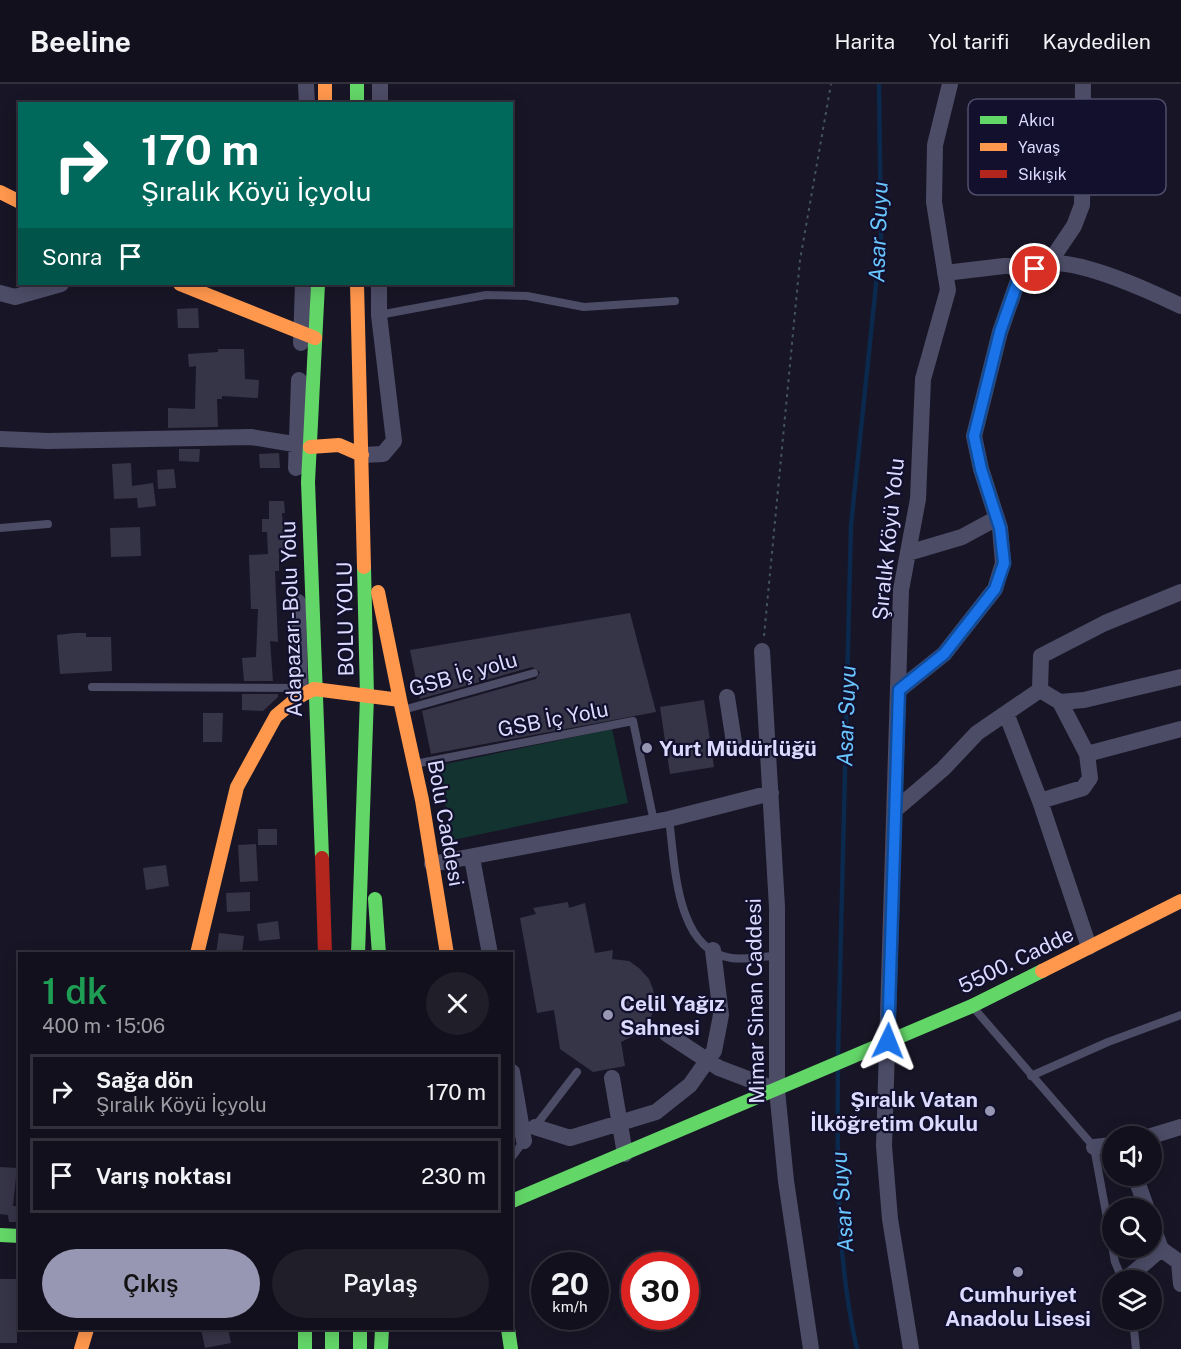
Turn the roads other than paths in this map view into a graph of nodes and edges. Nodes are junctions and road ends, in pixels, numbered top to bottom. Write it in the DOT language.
graph roads {
  1 [pos="306,84"];
  2 [pos="325,84"];
  3 [pos="357,84"];
  4 [pos="380,84"];
  5 [pos="950,84"];
  6 [pos="1083,84"];
  7 [pos="1083,99"];
  8 [pos="307,102"];
  9 [pos="325,102"];
  10 [pos="357,102"];
  11 [pos="380,102"];
  12 [pos="0,192"];
  13 [pos="1082,195"];
  14 [pos="18,201"];
  15 [pos="1049,263"];
  16 [pos="945,273"];
  17 [pos="1020,275"];
  18 [pos="57,285"];
  19 [pos="183,285"];
  20 [pos="303,285"];
  21 [pos="318,285"];
  22 [pos="357,285"];
  23 [pos="379,285"];
  24 [pos="0,293"];
  25 [pos="675,301"];
  26 [pos="1181,306"];
  27 [pos="379,315"];
  28 [pos="308,335"];
  29 [pos="0,439"];
  30 [pos="303,446"];
  31 [pos="362,455"];
  32 [pos="997,518"];
  33 [pos="363,519"];
  34 [pos="48,524"];
  35 [pos="0,528"];
  36 [pos="908,553"];
  37 [pos="1181,592"];
  38 [pos="762,651"];
  39 [pos="534,673"];
  40 [pos="1181,677"];
  41 [pos="92,687"];
  42 [pos="899,690"];
  43 [pos="1040,690"];
  44 [pos="305,691"];
  45 [pos="367,696"];
  46 [pos="727,697"];
  47 [pos="1060,702"];
  48 [pos="402,705"];
  49 [pos="1006,713"];
  50 [pos="1181,729"];
  51 [pos="768,744"];
  52 [pos="728,750"];
  53 [pos="1087,754"];
  54 [pos="414,764"];
  55 [pos="771,793"];
  56 [pos="1040,801"];
  57 [pos="896,810"];
  58 [pos="662,821"];
  59 [pos="362,856"];
  60 [pos="472,858"];
  61 [pos="432,864"];
  62 [pos="322,880"];
  63 [pos="1181,901"];
  64 [pos="310,933"];
  65 [pos="1089,947"];
  66 [pos="713,950"];
  67 [pos="197,952"];
  68 [pos="325,952"];
  69 [pos="358,952"];
  70 [pos="379,952"];
  71 [pos="447,952"];
  72 [pos="490,952"];
  73 [pos="778,956"];
  74 [pos="972,1006"];
  75 [pos="1181,1015"];
  76 [pos="667,1034"];
  77 [pos="888,1041"];
  78 [pos="707,1060"];
  79 [pos="578,1072"];
  80 [pos="1031,1076"];
  81 [pos="513,1078"];
  82 [pos="612,1078"];
  83 [pos="777,1090"];
  84 [pos="620,1123"];
  85 [pos="535,1127"];
  86 [pos="1181,1127"];
  87 [pos="1162,1133"];
  88 [pos="524,1141"];
  89 [pos="1102,1146"];
  90 [pos="1094,1147"];
  91 [pos="625,1154"];
  92 [pos="513,1156"];
  93 [pos="513,1201"];
  94 [pos="0,1235"];
  95 [pos="18,1236"];
  96 [pos="1162,1250"];
  97 [pos="1150,1258"];
  98 [pos="1118,1270"];
  99 [pos="1136,1270"];
  100 [pos="1181,1284"];
  101 [pos="87,1330"];
  102 [pos="305,1330"];
  103 [pos="332,1330"];
  104 [pos="360,1330"];
  105 [pos="382,1330"];
  106 [pos="508,1330"];
  107 [pos="1134,1330"];
  108 [pos="81,1349"];
  109 [pos="305,1349"];
  110 [pos="332,1349"];
  111 [pos="360,1349"];
  112 [pos="381,1349"];
  113 [pos="512,1349"];
  114 [pos="811,1349"];
  115 [pos="911,1349"];
  116 [pos="1136,1349"];
  1 -- 8 [label="street"];
  2 -- 9 [label="main road"];
  3 -- 10 [label="main road"];
  4 -- 11 [label="street"];
  5 -- 16 [label="street, Şıralık Köyü Yolu"];
  6 -- 7 [label="street"];
  12 -- 14 [label="main road"];
  13 -- 15 [label="street"];
  15 -- 17 [label="street"];
  15 -- 26 [label="street"];
  16 -- 17 [label="street"];
  16 -- 36 [label="street, Şıralık Köyü Yolu"];
  17 -- 32 [label="street"];
  18 -- 24 [label="street"];
  19 -- 28 [label="main road"];
  20 -- 28 [label="street"];
  21 -- 28 [label="main road"];
  22 -- 31 [label="main road, BOLU YOLU"];
  23 -- 27 [label="street"];
  25 -- 27 [label="lane"];
  27 -- 31 [label="street"];
  28 -- 30 [label="street"];
  29 -- 30 [label="street"];
  30 -- 31 [label="main road"];
  30 -- 44 [label="street"];
  31 -- 33 [label="main road, BOLU YOLU"];
  32 -- 36 [label="street"];
  32 -- 42 [label="street"];
  33 -- 45 [label="main road, BOLU YOLU"];
  33 -- 48 [label="main road, Bolu Caddesi"];
  34 -- 35 [label="lane"];
  36 -- 42 [label="street, Şıralık Köyü Yolu"];
  37 -- 43 [label="street"];
  38 -- 51 [label="street, Mimar Sinan Caddesi"];
  39 -- 48 [label="lane, GSB İç yolu"];
  40 -- 47 [label="street"];
  41 -- 44 [label="lane"];
  42 -- 57 [label="street, Şıralık Köyü Yolu"];
  43 -- 47 [label="street"];
  43 -- 49 [label="street"];
  44 -- 45 [label="main road"];
  44 -- 62 [label="main road, Adapazarı-Bolu Yolu"];
  44 -- 67 [label="main road"];
  45 -- 48 [label="main road"];
  45 -- 59 [label="main road, BOLU YOLU"];
  46 -- 52 [label="street"];
  47 -- 53 [label="street"];
  48 -- 54 [label="main road, Bolu Caddesi"];
  49 -- 56 [label="street"];
  49 -- 57 [label="street"];
  50 -- 53 [label="street"];
  51 -- 52 [label="lane"];
  51 -- 55 [label="street, Mimar Sinan Caddesi"];
  53 -- 56 [label="street"];
  54 -- 58 [label="lane, GSB İç Yolu"];
  54 -- 61 [label="main road, Bolu Caddesi"];
  55 -- 58 [label="street"];
  55 -- 73 [label="street, Mimar Sinan Caddesi"];
  56 -- 65 [label="street"];
  57 -- 77 [label="street, Şıralık Köyü Yolu"];
  58 -- 60 [label="street"];
  58 -- 66 [label="lane"];
  59 -- 69 [label="main road, BOLU YOLU"];
  59 -- 70 [label="main road"];
  60 -- 61 [label="street"];
  60 -- 72 [label="street"];
  61 -- 71 [label="main road, Bolu Caddesi"];
  62 -- 64 [label="main road"];
  62 -- 68 [label="main road, Adapazarı-Bolu Yolu"];
  63 -- 65 [label="main road, 5500. Cadde"];
  65 -- 74 [label="main road, 5500. Cadde"];
  66 -- 73 [label="lane"];
  66 -- 78 [label="street"];
  73 -- 83 [label="street, Mimar Sinan Caddesi"];
  74 -- 77 [label="main road, 5500. Cadde"];
  74 -- 80 [label="lane"];
  75 -- 80 [label="lane"];
  76 -- 78 [label="street"];
  77 -- 83 [label="main road, 5500. Cadde"];
  77 -- 115 [label="street, Şıralık Köyü Yolu"];
  78 -- 83 [label="street"];
  78 -- 84 [label="street"];
  79 -- 85 [label="lane"];
  80 -- 90 [label="lane"];
  81 -- 88 [label="street"];
  82 -- 84 [label="street"];
  83 -- 91 [label="main road"];
  83 -- 114 [label="street, Mimar Sinan Caddesi"];
  84 -- 85 [label="street"];
  84 -- 91 [label="street"];
  85 -- 88 [label="lane"];
  86 -- 87 [label="street"];
  88 -- 92 [label="lane"];
  89 -- 90 [label="street"];
  90 -- 98 [label="lane"];
  91 -- 93 [label="main road"];
  94 -- 95 [label="main road"];
  96 -- 100 [label="street"];
  97 -- 99 [label="street"];
  101 -- 108 [label="main road"];
  102 -- 109 [label="main road"];
  103 -- 110 [label="main road"];
  104 -- 111 [label="main road"];
  105 -- 112 [label="main road"];
  106 -- 113 [label="main road"];
  107 -- 116 [label="lane"];
}
